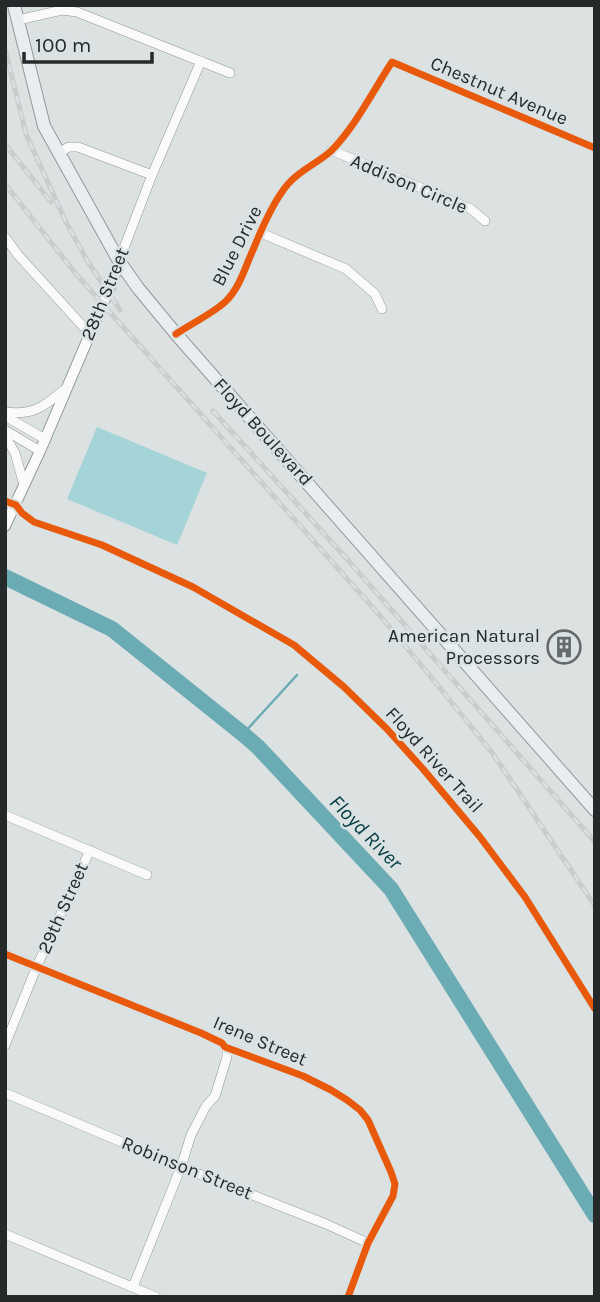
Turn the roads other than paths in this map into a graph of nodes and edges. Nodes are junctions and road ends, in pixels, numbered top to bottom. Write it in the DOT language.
graph roads {
  1 [pos="15,5"];
  2 [pos="18,20"];
  3 [pos="201,61"];
  4 [pos="392,62"];
  5 [pos="230,73"];
  6 [pos="595,148"];
  7 [pos="331,150"];
  8 [pos="58,153"];
  9 [pos="152,175"];
  10 [pos="485,220"];
  11 [pos="261,233"];
  12 [pos="5,237"];
  13 [pos="120,261"];
  14 [pos="382,309"];
  15 [pos="89,333"];
  16 [pos="176,334"];
  17 [pos="65,388"];
  18 [pos="5,414"];
  19 [pos="5,430"];
  20 [pos="5,436"];
  21 [pos="45,439"];
  22 [pos="40,451"];
  23 [pos="24,485"];
  24 [pos="7,523"];
  25 [pos="595,810"];
  26 [pos="5,816"];
  27 [pos="90,850"];
  28 [pos="148,875"];
  29 [pos="5,954"];
  30 [pos="37,966"];
  31 [pos="5,1045"];
  32 [pos="225,1046"];
  33 [pos="5,1093"];
  34 [pos="181,1167"];
  35 [pos="5,1234"];
  36 [pos="368,1243"];
  37 [pos="133,1287"];
  38 [pos="156,1297"];
  39 [pos="348,1297"];
  1 -- 2 [label="main road, Floyd Boulevard"];
  2 -- 3 [label="street"];
  2 -- 8 [label="main road, Floyd Boulevard"];
  3 -- 5 [label="street"];
  3 -- 9 [label="street, 28th Street"];
  4 -- 6 [label="street, Chestnut Avenue"];
  4 -- 7 [label="street, Blue Drive"];
  7 -- 10 [label="street, Addison Circle"];
  7 -- 11 [label="street, Blue Drive"];
  8 -- 9 [label="street"];
  8 -- 13 [label="main road, Floyd Boulevard"];
  9 -- 13 [label="street, 28th Street"];
  11 -- 14 [label="street"];
  11 -- 16 [label="street, Blue Drive"];
  12 -- 15 [label="street"];
  13 -- 15 [label="street, 28th Street"];
  13 -- 16 [label="main road, Floyd Boulevard"];
  15 -- 17 [label="street, 28th Street"];
  16 -- 25 [label="main road, Floyd Boulevard"];
  17 -- 18 [label="street"];
  17 -- 21 [label="street, 28th Street"];
  18 -- 21 [label="street"];
  19 -- 22 [label="street"];
  20 -- 23 [label="street"];
  21 -- 22 [label="street, 28th Street"];
  22 -- 23 [label="street, 28th Street"];
  23 -- 24 [label="street, 28th Street"];
  26 -- 27 [label="street"];
  27 -- 28 [label="street"];
  27 -- 30 [label="street, 29th Street"];
  29 -- 30 [label="street, Irene Street"];
  30 -- 31 [label="street, 29th Street"];
  30 -- 32 [label="street, Irene Street"];
  32 -- 34 [label="street"];
  32 -- 36 [label="street, Irene Street"];
  33 -- 34 [label="street, Robinson Street"];
  34 -- 36 [label="street, Robinson Street"];
  34 -- 37 [label="street"];
  35 -- 37 [label="street"];
  36 -- 39 [label="street, Irene Street"];
  37 -- 38 [label="street"];
}
